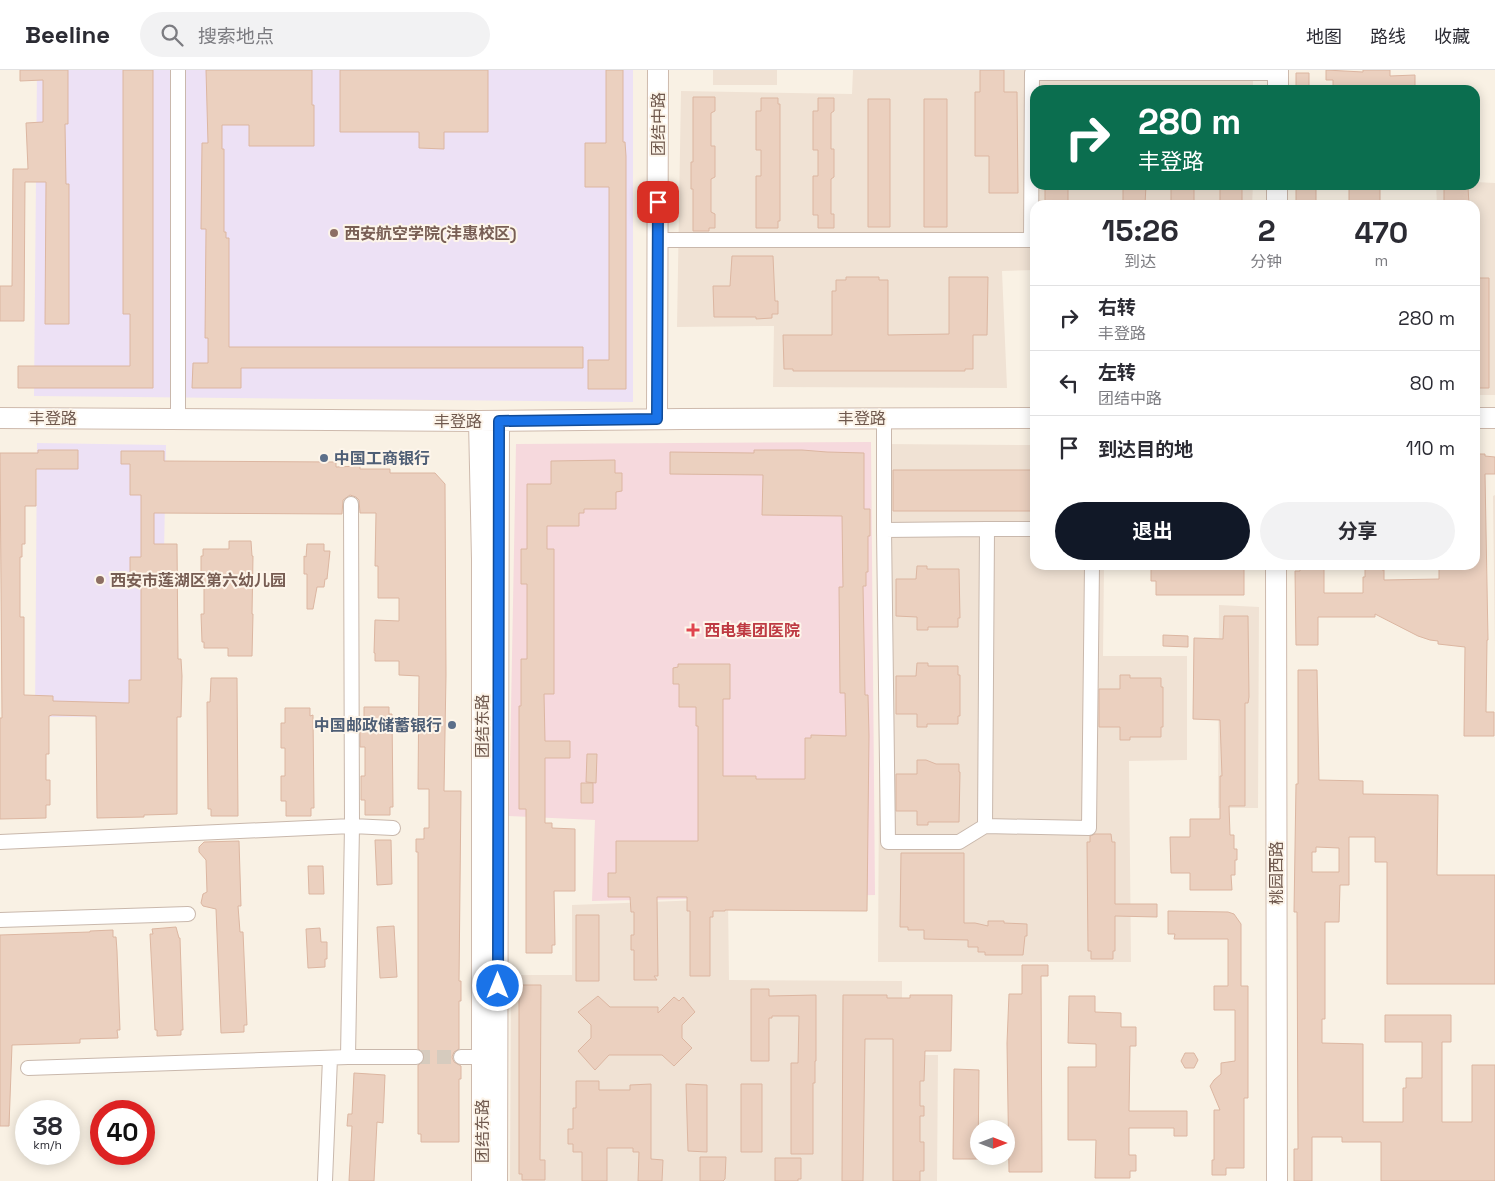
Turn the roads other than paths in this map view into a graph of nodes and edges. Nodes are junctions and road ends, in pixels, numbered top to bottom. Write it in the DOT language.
graph roads {
  1 [pos="178,70"];
  2 [pos="658,70"];
  3 [pos="1278,78"];
  4 [pos="1032,85"];
  5 [pos="658,240"];
  6 [pos="1030,240"];
  7 [pos="0,418"];
  8 [pos="884,418"];
  9 [pos="1030,418"];
  10 [pos="1480,418"];
  11 [pos="1495,418"];
  12 [pos="178,419"];
  13 [pos="657,419"];
  14 [pos="479,421"];
  15 [pos="499,421"];
  16 [pos="351,504"];
  17 [pos="1030,528"];
  18 [pos="988,529"];
  19 [pos="884,530"];
  20 [pos="1092,570"];
  21 [pos="1276,570"];
  22 [pos="352,826"];
  23 [pos="985,826"];
  24 [pos="393,828"];
  25 [pos="0,842"];
  26 [pos="188,914"];
  27 [pos="0,920"];
  28 [pos="348,1057"];
  29 [pos="416,1057"];
  30 [pos="460,1057"];
  31 [pos="483,1057"];
  32 [pos="330,1058"];
  33 [pos="28,1068"];
  34 [pos="325,1181"];
  35 [pos="482,1181"];
  36 [pos="497,1181"];
  37 [pos="1277,1181"];
  1 -- 12 [label="street"];
  2 -- 5 [label="street, 团结中路"];
  3 -- 4 [label="street"];
  5 -- 6 [label="street"];
  5 -- 13 [label="street, 团结中路"];
  7 -- 12 [label="street, 丰登路"];
  8 -- 9 [label="street, 丰登路"];
  8 -- 13 [label="street, 丰登路"];
  8 -- 19 [label="street"];
  10 -- 11 [label="street"];
  12 -- 14 [label="street, 丰登路"];
  13 -- 15 [label="street, 丰登路"];
  14 -- 15 [label="street, 丰登路"];
  14 -- 31 [label="street, 团结东路"];
  15 -- 36 [label="street"];
  16 -- 22 [label="street"];
  17 -- 18 [label="street"];
  18 -- 19 [label="street"];
  18 -- 23 [label="street"];
  19 -- 23 [label="street"];
  20 -- 23 [label="street"];
  21 -- 37 [label="street, 桃园西路"];
  22 -- 24 [label="street"];
  22 -- 25 [label="street"];
  22 -- 28 [label="street"];
  26 -- 27 [label="street"];
  28 -- 29 [label="street"];
  28 -- 32 [label="street"];
  30 -- 31 [label="street"];
  31 -- 35 [label="street, 团结东路"];
  32 -- 33 [label="street"];
  32 -- 34 [label="street"];
}
